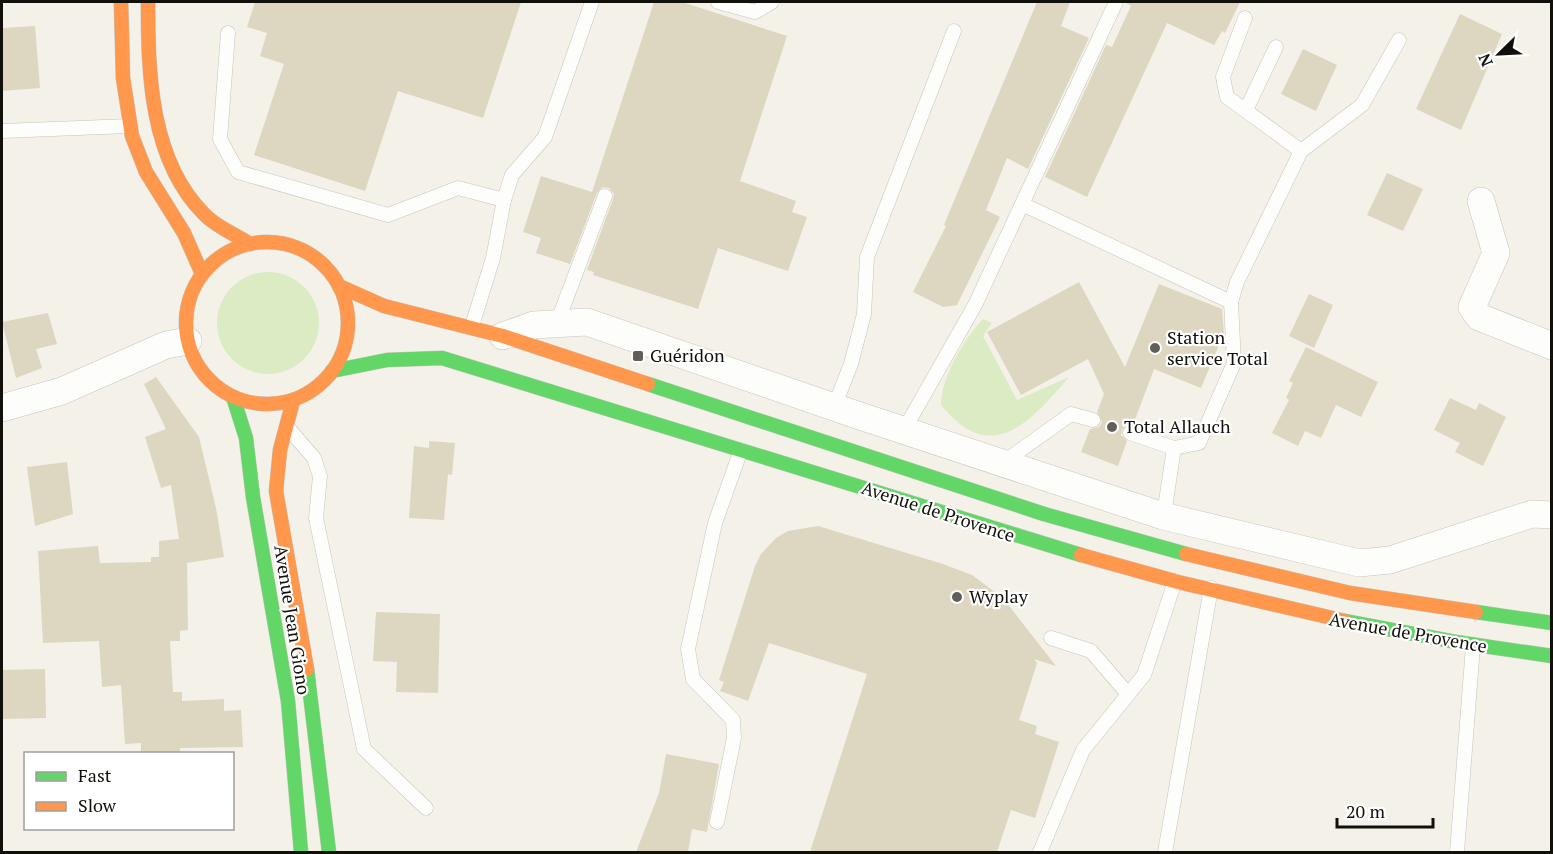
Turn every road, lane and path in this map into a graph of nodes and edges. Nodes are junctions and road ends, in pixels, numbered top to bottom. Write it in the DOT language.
graph roads {
  1 [pos="121,2"];
  2 [pos="148,2"];
  3 [pos="592,2"];
  4 [pos="718,2"];
  5 [pos="772,2"];
  6 [pos="1116,2"];
  7 [pos="1245,18"];
  8 [pos="954,31"];
  9 [pos="228,33"];
  10 [pos="1399,40"];
  11 [pos="1276,47"];
  12 [pos="1246,110"];
  13 [pos="129,126"];
  14 [pos="2,131"];
  15 [pos="1301,151"];
  16 [pos="604,196"];
  17 [pos="504,200"];
  18 [pos="1481,201"];
  19 [pos="1022,204"];
  20 [pos="250,244"];
  21 [pos="202,274"];
  22 [pos="339,286"];
  23 [pos="1231,302"];
  24 [pos="557,323"];
  25 [pos="472,326"];
  26 [pos="503,336"];
  27 [pos="188,341"];
  28 [pos="1551,346"];
  29 [pos="332,371"];
  30 [pos="233,397"];
  31 [pos="293,401"];
  32 [pos="834,407"];
  33 [pos="2,408"];
  34 [pos="1093,420"];
  35 [pos="286,427"];
  36 [pos="904,430"];
  37 [pos="1130,433"];
  38 [pos="746,434"];
  39 [pos="1174,448"];
  40 [pos="1004,462"];
  41 [pos="1551,512"];
  42 [pos="1163,516"];
  43 [pos="1159,545"];
  44 [pos="1216,562"];
  45 [pos="1176,583"];
  46 [pos="1210,591"];
  47 [pos="1551,623"];
  48 [pos="1051,638"];
  49 [pos="1473,646"];
  50 [pos="1551,656"];
  51 [pos="1127,693"];
  52 [pos="426,808"];
  53 [pos="717,822"];
  54 [pos="302,852"];
  55 [pos="329,852"];
  56 [pos="1040,852"];
  57 [pos="1165,852"];
  58 [pos="1457,852"];
  1 -- 13 [label="main road"];
  2 -- 20 [label="main road"];
  3 -- 17 [label="lane"];
  4 -- 5 [label="lane"];
  6 -- 19 [label="lane"];
  7 -- 12 [label="lane"];
  8 -- 32 [label="lane"];
  9 -- 17 [label="lane"];
  10 -- 15 [label="lane"];
  11 -- 12 [label="lane"];
  12 -- 15 [label="lane"];
  13 -- 14 [label="lane"];
  13 -- 21 [label="main road"];
  15 -- 23 [label="lane"];
  16 -- 24 [label="lane"];
  17 -- 25 [label="lane"];
  18 -- 28 [label="street"];
  19 -- 23 [label="lane"];
  19 -- 36 [label="lane"];
  20 -- 21 [label="main road"];
  20 -- 22 [label="main road"];
  21 -- 27 [label="main road"];
  22 -- 25 [label="main road, Avenue de Provence"];
  22 -- 29 [label="main road"];
  23 -- 39 [label="lane"];
  24 -- 26 [label="street"];
  24 -- 32 [label="street"];
  25 -- 26 [label="main road, Avenue de Provence"];
  26 -- 38 [label="main road, Avenue de Provence"];
  27 -- 30 [label="main road"];
  27 -- 33 [label="street"];
  29 -- 31 [label="main road"];
  29 -- 38 [label="main road, Avenue de Provence"];
  30 -- 31 [label="main road"];
  30 -- 54 [label="main road, Avenue Jean Giono"];
  31 -- 35 [label="main road, Avenue Jean Giono"];
  32 -- 36 [label="street"];
  34 -- 40 [label="lane"];
  35 -- 52 [label="lane"];
  35 -- 55 [label="main road, Avenue Jean Giono"];
  36 -- 40 [label="street"];
  37 -- 39 [label="lane"];
  38 -- 43 [label="main road, Avenue de Provence"];
  38 -- 45 [label="main road, Avenue de Provence"];
  38 -- 53 [label="lane"];
  39 -- 42 [label="lane"];
  40 -- 42 [label="street"];
  41 -- 42 [label="street"];
  42 -- 43 [label="lane"];
  43 -- 44 [label="main road, Avenue de Provence"];
  43 -- 45 [label="lane"];
  44 -- 46 [label="lane"];
  44 -- 47 [label="main road, Avenue de Provence"];
  45 -- 46 [label="main road, Avenue de Provence"];
  45 -- 51 [label="lane"];
  46 -- 49 [label="main road, Avenue de Provence"];
  46 -- 57 [label="lane"];
  48 -- 51 [label="lane"];
  49 -- 50 [label="main road, Avenue de Provence"];
  49 -- 58 [label="lane"];
  51 -- 56 [label="lane"];
}
